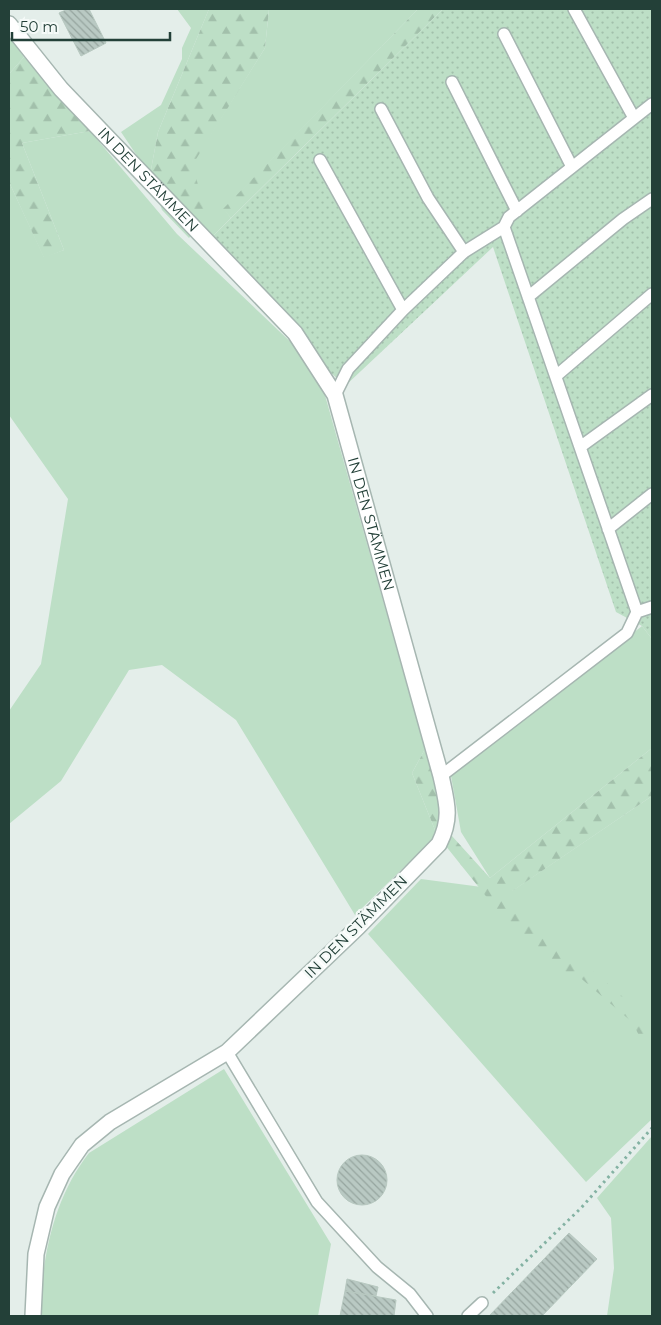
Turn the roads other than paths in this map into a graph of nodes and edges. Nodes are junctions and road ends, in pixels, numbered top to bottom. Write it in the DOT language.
graph roads {
  1 [pos="574,9"];
  2 [pos="9,24"];
  3 [pos="504,34"];
  4 [pos="452,82"];
  5 [pos="652,104"];
  6 [pos="380,109"];
  7 [pos="634,118"];
  8 [pos="320,160"];
  9 [pos="572,167"];
  10 [pos="652,198"];
  11 [pos="517,211"];
  12 [pos="504,227"];
  13 [pos="464,252"];
  14 [pos="652,294"];
  15 [pos="528,297"];
  16 [pos="403,310"];
  17 [pos="556,376"];
  18 [pos="335,394"];
  19 [pos="652,395"];
  20 [pos="580,447"];
  21 [pos="652,494"];
  22 [pos="608,529"];
  23 [pos="652,607"];
  24 [pos="637,612"];
  25 [pos="441,776"];
  26 [pos="227,1052"];
  27 [pos="482,1303"];
  28 [pos="34,1316"];
  29 [pos="427,1316"];
  30 [pos="468,1316"];
  1 -- 7 [label="lane"];
  2 -- 18 [label="street, IN DEN STÄMMEN"];
  3 -- 9 [label="lane"];
  4 -- 11 [label="lane"];
  5 -- 7 [label="lane"];
  6 -- 13 [label="lane"];
  7 -- 9 [label="lane"];
  8 -- 16 [label="lane"];
  9 -- 11 [label="lane"];
  10 -- 15 [label="lane"];
  11 -- 12 [label="lane"];
  12 -- 13 [label="lane"];
  12 -- 15 [label="lane"];
  13 -- 16 [label="lane"];
  14 -- 17 [label="lane"];
  15 -- 17 [label="lane"];
  16 -- 18 [label="lane"];
  17 -- 20 [label="lane"];
  18 -- 25 [label="street, IN DEN STÄMMEN"];
  19 -- 20 [label="lane"];
  20 -- 22 [label="lane"];
  21 -- 22 [label="lane"];
  22 -- 24 [label="lane"];
  23 -- 24 [label="lane"];
  24 -- 25 [label="lane"];
  25 -- 26 [label="street, IN DEN STÄMMEN"];
  26 -- 28 [label="street, IN DEN STÄMMEN"];
  26 -- 29 [label="lane"];
  27 -- 30 [label="lane"];
}
